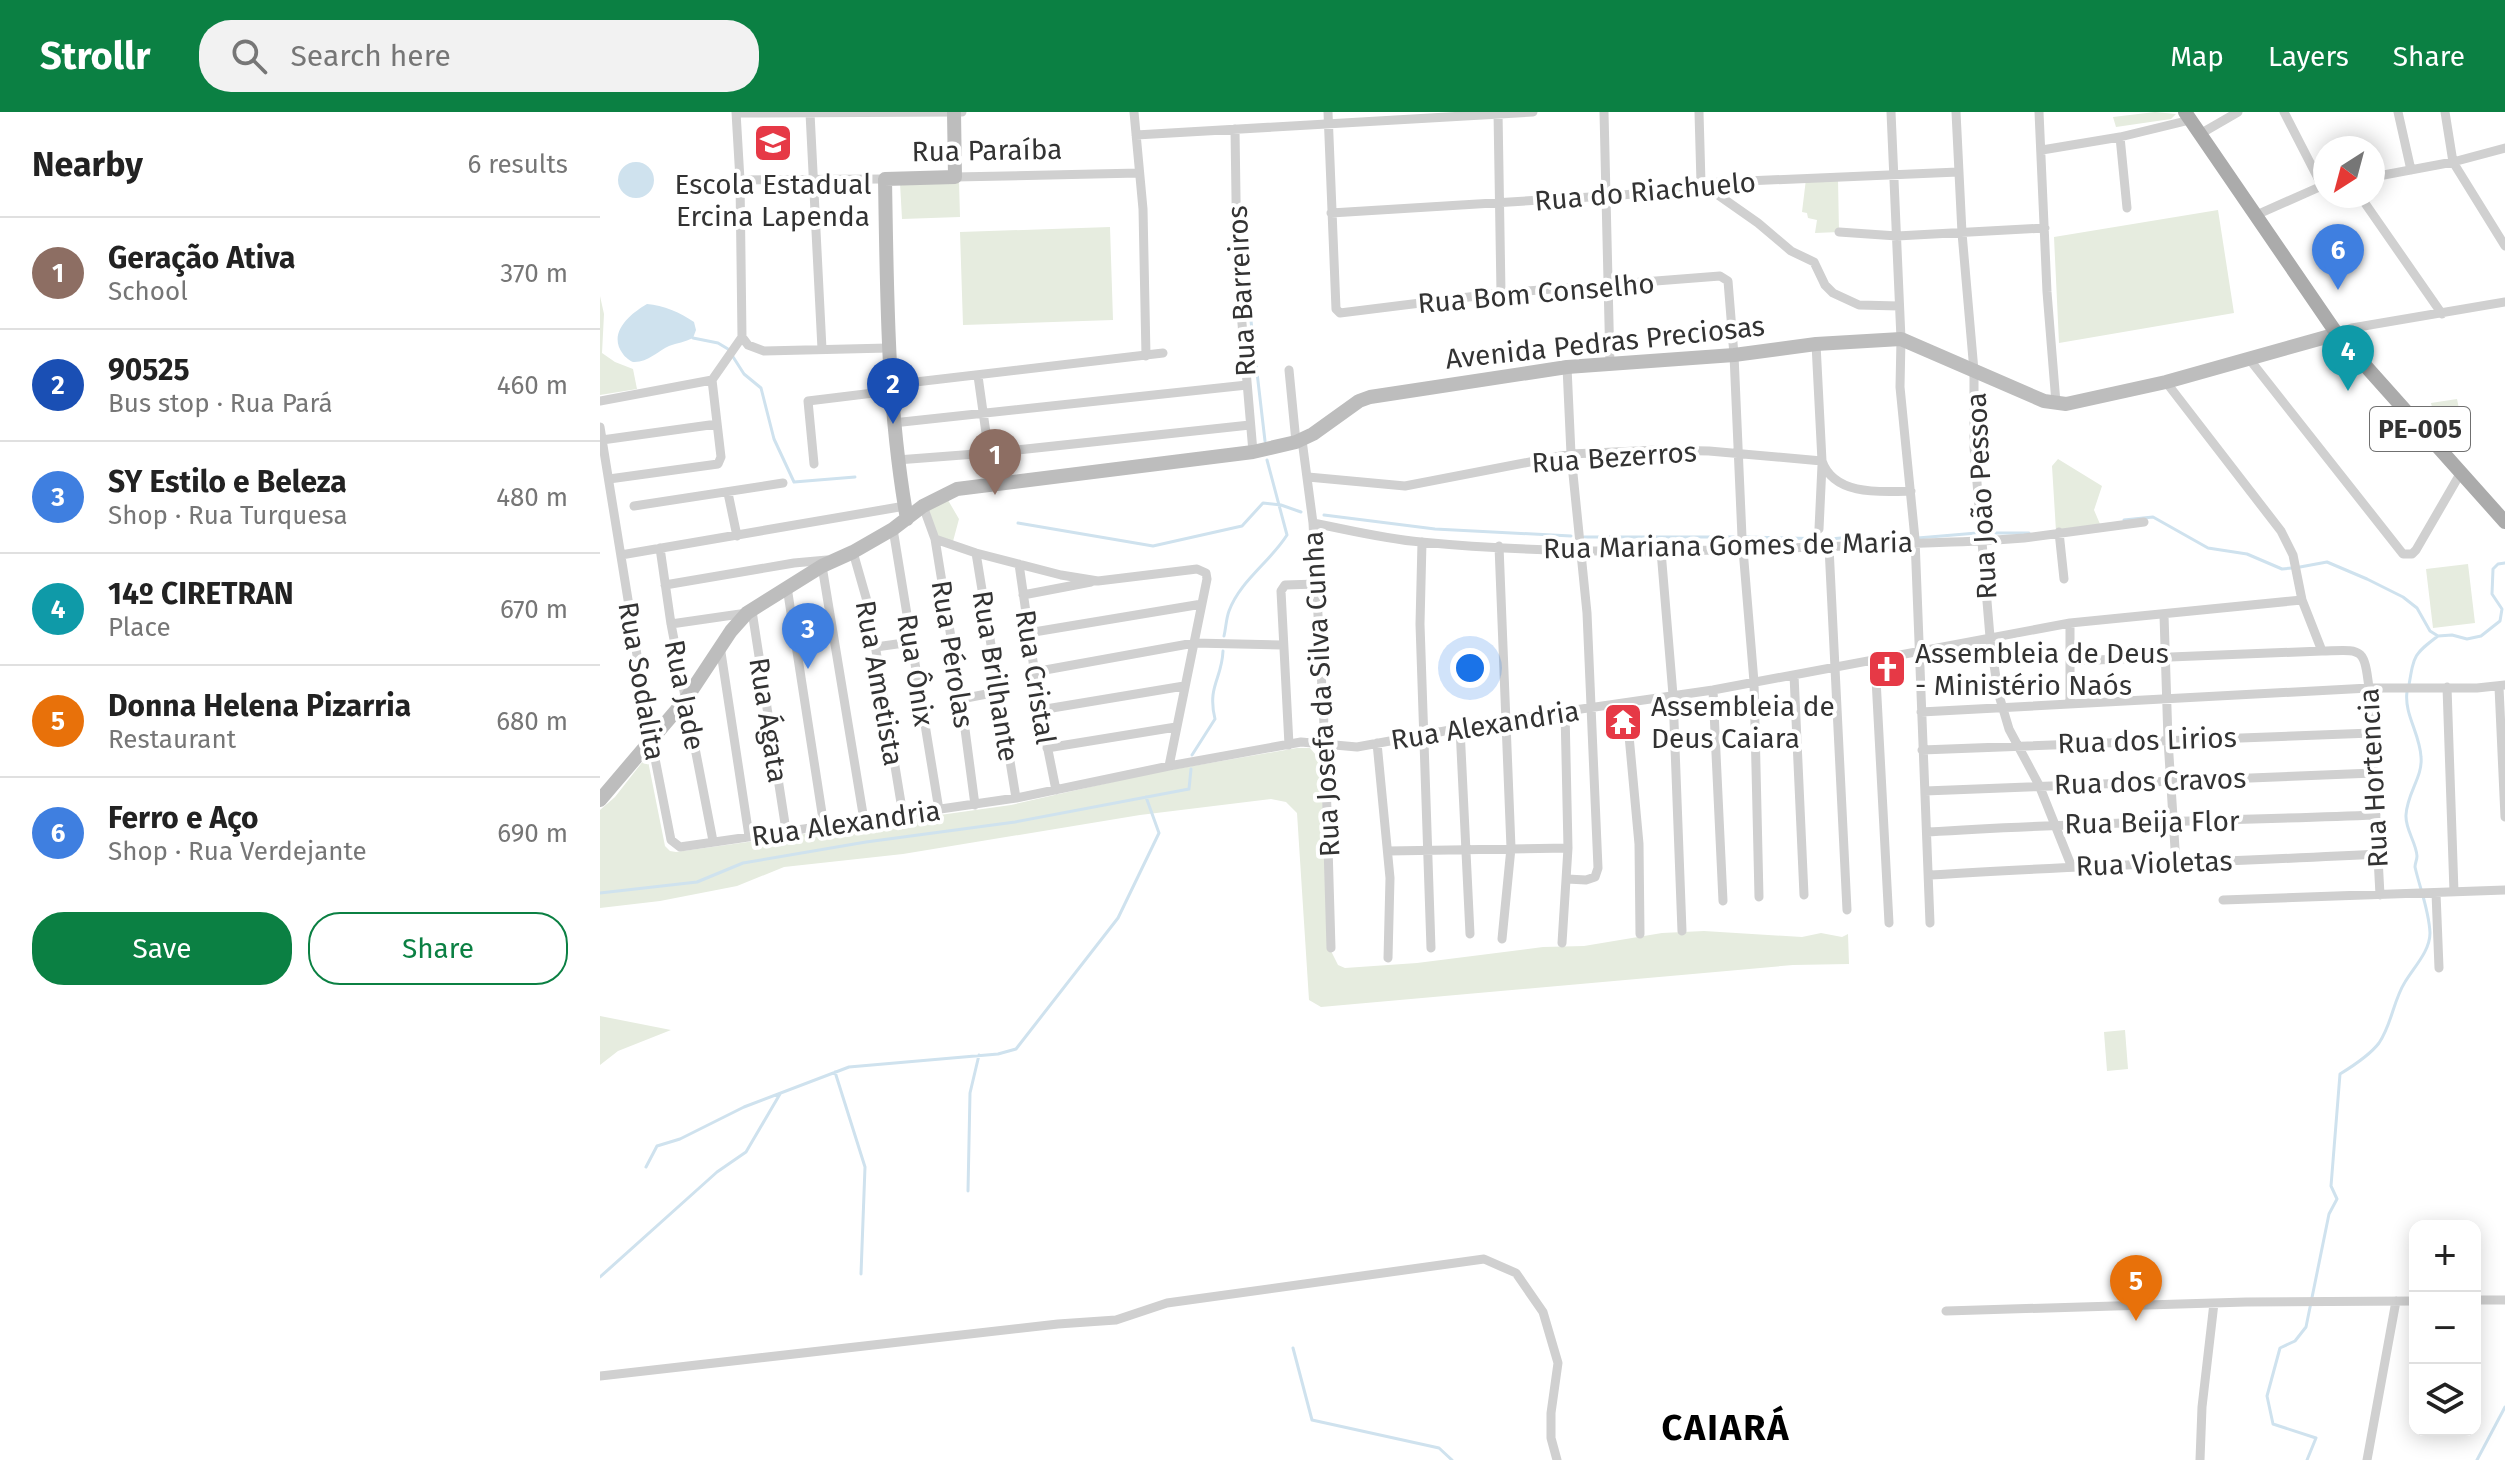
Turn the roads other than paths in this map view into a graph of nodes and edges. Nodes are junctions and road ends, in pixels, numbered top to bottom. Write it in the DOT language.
graph roads {
  1 [pos="954,112"];
  2 [pos="962,112"];
  3 [pos="1134,112"];
  4 [pos="1533,112"];
  5 [pos="1604,112"];
  6 [pos="1699,112"];
  7 [pos="1891,112"];
  8 [pos="1956,112"];
  9 [pos="2039,112"];
  10 [pos="2238,112"];
  11 [pos="2284,112"];
  12 [pos="2398,112"];
  13 [pos="2445,112"];
  14 [pos="736,113"];
  15 [pos="810,113"];
  16 [pos="1498,113"];
  17 [pos="2187,116"];
  18 [pos="1328,118"];
  19 [pos="1235,129"];
  20 [pos="2200,134"];
  21 [pos="1136,135"];
  22 [pos="2120,137"];
  23 [pos="2505,148"];
  24 [pos="2042,150"];
  25 [pos="2453,162"];
  26 [pos="2313,166"];
  27 [pos="2411,170"];
  28 [pos="1958,172"];
  29 [pos="1139,173"];
  30 [pos="2385,175"];
  31 [pos="1893,176"];
  32 [pos="955,177"];
  33 [pos="813,179"];
  34 [pos="885,179"];
  35 [pos="740,180"];
  36 [pos="1701,183"];
  37 [pos="2313,191"];
  38 [pos="1607,196"];
  39 [pos="1499,203"];
  40 [pos="2127,208"];
  41 [pos="2368,208"];
  42 [pos="1331,213"];
  43 [pos="2254,216"];
  44 [pos="2045,228"];
  45 [pos="1839,232"];
  46 [pos="1962,233"];
  47 [pos="1897,236"];
  48 [pos="2505,246"];
  49 [pos="1607,284"];
  50 [pos="1501,293"];
  51 [pos="2505,302"];
  52 [pos="1899,306"];
  53 [pos="2442,314"];
  54 [pos="2337,334"];
  55 [pos="742,337"];
  56 [pos="1901,339"];
  57 [pos="1816,344"];
  58 [pos="888,348"];
  59 [pos="822,349"];
  60 [pos="1163,353"];
  61 [pos="1734,355"];
  62 [pos="1146,356"];
  63 [pos="2250,360"];
  64 [pos="1610,365"];
  65 [pos="1567,367"];
  66 [pos="1289,370"];
  67 [pos="1974,371"];
  68 [pos="978,376"];
  69 [pos="712,380"];
  70 [pos="2166,382"];
  71 [pos="1247,385"];
  72 [pos="890,388"];
  73 [pos="600,401"];
  74 [pos="2056,403"];
  75 [pos="983,413"];
  76 [pos="893,423"];
  77 [pos="717,424"];
  78 [pos="1250,425"];
  79 [pos="600,427"];
  80 [pos="602,440"];
  81 [pos="1299,441"];
  82 [pos="1253,452"];
  83 [pos="989,453"];
  84 [pos="1737,453"];
  85 [pos="1571,454"];
  86 [pos="897,460"];
  87 [pos="1822,463"];
  88 [pos="814,464"];
  89 [pos="2460,474"];
  90 [pos="1308,477"];
  91 [pos="609,479"];
  92 [pos="783,483"];
  93 [pos="993,483"];
  94 [pos="1911,491"];
  95 [pos="728,493"];
  96 [pos="634,506"];
  97 [pos="923,506"];
  98 [pos="906,512"];
  99 [pos="2144,522"];
  100 [pos="2505,522"];
  101 [pos="1313,523"];
  102 [pos="893,529"];
  103 [pos="1819,529"];
  104 [pos="2059,532"];
  105 [pos="737,536"];
  106 [pos="935,539"];
  107 [pos="1982,540"];
  108 [pos="1915,541"];
  109 [pos="1422,542"];
  110 [pos="1499,546"];
  111 [pos="1829,547"];
  112 [pos="660,548"];
  113 [pos="1579,550"];
  114 [pos="1742,550"];
  115 [pos="1661,551"];
  116 [pos="853,552"];
  117 [pos="976,553"];
  118 [pos="621,555"];
  119 [pos="838,559"];
  120 [pos="1019,564"];
  121 [pos="822,566"];
  122 [pos="2064,579"];
  123 [pos="1098,581"];
  124 [pos="1317,584"];
  125 [pos="665,585"];
  126 [pos="787,587"];
  127 [pos="1023,595"];
  128 [pos="2302,600"];
  129 [pos="1202,604"];
  130 [pos="749,612"];
  131 [pos="2164,615"];
  132 [pos="2070,623"];
  133 [pos="671,624"];
  134 [pos="1028,633"];
  135 [pos="1990,637"];
  136 [pos="911,642"];
  137 [pos="1194,643"];
  138 [pos="1282,645"];
  139 [pos="720,646"];
  140 [pos="876,647"];
  141 [pos="2322,651"];
  142 [pos="1918,653"];
  143 [pos="2165,658"];
  144 [pos="1875,660"];
  145 [pos="2071,661"];
  146 [pos="1835,667"];
  147 [pos="1034,672"];
  148 [pos="1794,675"];
  149 [pos="1754,682"];
  150 [pos="1184,686"];
  151 [pos="2502,686"];
  152 [pos="2447,687"];
  153 [pos="2369,688"];
  154 [pos="1713,690"];
  155 [pos="997,692"];
  156 [pos="1673,695"];
  157 [pos="686,699"];
  158 [pos="961,699"];
  159 [pos="2167,699"];
  160 [pos="1626,703"];
  161 [pos="2070,703"];
  162 [pos="1589,708"];
  163 [pos="2002,708"];
  164 [pos="1040,710"];
  165 [pos="1565,711"];
  166 [pos="1921,712"];
  167 [pos="1505,720"];
  168 [pos="1176,727"];
  169 [pos="1460,728"];
  170 [pos="2372,733"];
  171 [pos="1424,734"];
  172 [pos="651,738"];
  173 [pos="2168,740"];
  174 [pos="1377,743"];
  175 [pos="1325,744"];
  176 [pos="1289,745"];
  177 [pos="2018,745"];
  178 [pos="1047,748"];
  179 [pos="1922,750"];
  180 [pos="1169,766"];
  181 [pos="2374,773"];
  182 [pos="2171,782"];
  183 [pos="2039,785"];
  184 [pos="1056,790"];
  185 [pos="1925,791"];
  186 [pos="1016,798"];
  187 [pos="600,800"];
  188 [pos="975,805"];
  189 [pos="939,810"];
  190 [pos="903,815"];
  191 [pos="2376,815"];
  192 [pos="2505,817"];
  193 [pos="864,820"];
  194 [pos="2053,823"];
  195 [pos="2172,823"];
  196 [pos="824,826"];
  197 [pos="786,830"];
  198 [pos="1928,832"];
  199 [pos="749,836"];
  200 [pos="671,840"];
  201 [pos="713,841"];
  202 [pos="1511,848"];
  203 [pos="1568,848"];
  204 [pos="1426,849"];
  205 [pos="1467,849"];
  206 [pos="1388,851"];
  207 [pos="2379,854"];
  208 [pos="2176,864"];
  209 [pos="2071,865"];
  210 [pos="1930,875"];
  211 [pos="1567,879"];
  212 [pos="2505,890"];
  213 [pos="2454,892"];
  214 [pos="2433,893"];
  215 [pos="1804,895"];
  216 [pos="2380,895"];
  217 [pos="1759,897"];
  218 [pos="2223,900"];
  219 [pos="1723,901"];
  220 [pos="1847,910"];
  221 [pos="1889,923"];
  222 [pos="1930,923"];
  223 [pos="1682,931"];
  224 [pos="1470,934"];
  225 [pos="1640,934"];
  226 [pos="1502,939"];
  227 [pos="1562,943"];
  228 [pos="1331,948"];
  229 [pos="1431,948"];
  230 [pos="1388,958"];
  231 [pos="2439,968"];
  232 [pos="2481,1300"];
  233 [pos="2505,1300"];
  234 [pos="2396,1301"];
  235 [pos="2409,1301"];
  236 [pos="2214,1303"];
  237 [pos="1946,1311"];
  238 [pos="600,1376"];
  239 [pos="1557,1460"];
  240 [pos="2200,1460"];
  241 [pos="2367,1460"];
  1 -- 2 [label="street"];
  1 -- 15 [label="street"];
  1 -- 32 [label="main road"];
  3 -- 21 [label="street"];
  4 -- 16 [label="street"];
  5 -- 38 [label="street"];
  6 -- 36 [label="street"];
  7 -- 31 [label="street"];
  8 -- 28 [label="street, Rua João Pessoa"];
  9 -- 24 [label="street"];
  10 -- 20 [label="street"];
  11 -- 26 [label="street"];
  12 -- 27 [label="street"];
  13 -- 25 [label="street"];
  14 -- 15 [label="street"];
  14 -- 35 [label="street"];
  15 -- 33 [label="street"];
  16 -- 18 [label="street"];
  16 -- 39 [label="street"];
  17 -- 20 [label="main road, PE-005"];
  17 -- 22 [label="street"];
  18 -- 19 [label="street"];
  18 -- 42 [label="street"];
  19 -- 21 [label="street"];
  19 -- 71 [label="street, Rua Barreiros"];
  20 -- 43 [label="main road, PE-005"];
  21 -- 29 [label="street"];
  22 -- 24 [label="street"];
  22 -- 40 [label="street"];
  23 -- 25 [label="street"];
  24 -- 44 [label="street"];
  25 -- 27 [label="street"];
  25 -- 48 [label="street"];
  27 -- 30 [label="street"];
  28 -- 31 [label="street, Rua do Riachuelo"];
  28 -- 46 [label="street, Rua João Pessoa"];
  29 -- 32 [label="street, Rua Paraíba"];
  29 -- 62 [label="street"];
  31 -- 36 [label="street, Rua do Riachuelo"];
  31 -- 47 [label="street"];
  32 -- 34 [label="main road, Rua Paraíba"];
  33 -- 34 [label="street, Rua Paraíba"];
  33 -- 35 [label="street, Rua Paraíba"];
  33 -- 59 [label="street"];
  34 -- 58 [label="main road"];
  35 -- 55 [label="street"];
  36 -- 38 [label="street, Rua do Riachuelo"];
  36 -- 52 [label="street"];
  37 -- 43 [label="street"];
  38 -- 39 [label="street, Rua do Riachuelo"];
  38 -- 49 [label="street"];
  39 -- 42 [label="street, Rua do Riachuelo"];
  39 -- 50 [label="street"];
  41 -- 53 [label="street"];
  42 -- 50 [label="street, Rua Bom Conselho"];
  43 -- 54 [label="main road, PE-005"];
  44 -- 46 [label="street"];
  44 -- 74 [label="street"];
  45 -- 47 [label="street"];
  46 -- 47 [label="street"];
  46 -- 67 [label="street, Rua João Pessoa"];
  47 -- 52 [label="street"];
  49 -- 50 [label="street, Rua Bom Conselho"];
  49 -- 61 [label="street, Rua Bom Conselho"];
  49 -- 64 [label="street"];
  51 -- 53 [label="street"];
  52 -- 56 [label="street"];
  53 -- 54 [label="street"];
  54 -- 63 [label="main road"];
  54 -- 89 [label="main road, PE-005"];
  55 -- 59 [label="street"];
  55 -- 69 [label="street"];
  56 -- 57 [label="main road, Avenida Pedras Preciosas"];
  56 -- 67 [label="main road"];
  56 -- 94 [label="street"];
  57 -- 61 [label="main road, Avenida Pedras Preciosas"];
  57 -- 87 [label="street"];
  58 -- 59 [label="street"];
  58 -- 72 [label="main road"];
  60 -- 62 [label="street"];
  61 -- 64 [label="main road, Avenida Pedras Preciosas"];
  61 -- 84 [label="street"];
  62 -- 68 [label="street"];
  63 -- 70 [label="main road"];
  63 -- 89 [label="street"];
  64 -- 65 [label="main road, Avenida Pedras Preciosas"];
  65 -- 81 [label="main road, Avenida Pedras Preciosas"];
  65 -- 85 [label="street"];
  66 -- 81 [label="street, Rua Josefa da Silva Cunha"];
  67 -- 74 [label="main road"];
  67 -- 107 [label="street, Rua João Pessoa"];
  68 -- 72 [label="street"];
  68 -- 75 [label="street"];
  69 -- 73 [label="street"];
  69 -- 77 [label="street"];
  70 -- 74 [label="main road"];
  70 -- 128 [label="street"];
  71 -- 75 [label="street"];
  71 -- 78 [label="street, Rua Barreiros"];
  72 -- 76 [label="main road"];
  72 -- 88 [label="street"];
  75 -- 76 [label="street"];
  75 -- 83 [label="street"];
  76 -- 86 [label="main road"];
  77 -- 80 [label="street"];
  77 -- 91 [label="street"];
  78 -- 82 [label="street, Rua Barreiros"];
  78 -- 83 [label="street"];
  79 -- 80 [label="street, Rua Sodalita"];
  80 -- 91 [label="street, Rua Sodalita"];
  81 -- 82 [label="main road, Avenida Pedras Preciosas"];
  81 -- 90 [label="street, Rua Josefa da Silva Cunha"];
  82 -- 93 [label="main road, Avenida Pedras Preciosas"];
  83 -- 86 [label="street"];
  83 -- 93 [label="street"];
  84 -- 85 [label="street, Rua Bezerros"];
  84 -- 87 [label="street, Rua Bezerros"];
  84 -- 114 [label="street"];
  85 -- 90 [label="street, Rua Bezerros"];
  85 -- 113 [label="street"];
  86 -- 98 [label="main road"];
  87 -- 94 [label="street"];
  87 -- 103 [label="street"];
  89 -- 100 [label="main road, PE-005"];
  90 -- 101 [label="street, Rua Josefa da Silva Cunha"];
  91 -- 118 [label="street, Rua Sodalita"];
  92 -- 95 [label="street"];
  93 -- 97 [label="main road, Avenida Pedras Preciosas"];
  94 -- 108 [label="street"];
  95 -- 96 [label="street"];
  95 -- 105 [label="street"];
  97 -- 98 [label="main road, Avenida Pedras Preciosas"];
  97 -- 106 [label="street, Rua Pérolas"];
  98 -- 102 [label="main road, Avenida Pedras Preciosas"];
  98 -- 105 [label="street"];
  99 -- 104 [label="street, Rua Mariana Gomes de Maria"];
  101 -- 109 [label="street, Rua Mariana Gomes de Maria"];
  101 -- 124 [label="street, Rua Josefa da Silva Cunha"];
  102 -- 116 [label="main road, Avenida Pedras Preciosas"];
  102 -- 136 [label="street, Rua Ônix"];
  104 -- 107 [label="street, Rua Mariana Gomes de Maria"];
  104 -- 122 [label="street"];
  105 -- 112 [label="street"];
  106 -- 117 [label="street"];
  106 -- 158 [label="street, Rua Pérolas"];
  107 -- 108 [label="street, Rua Mariana Gomes de Maria"];
  107 -- 135 [label="street, Rua João Pessoa"];
  108 -- 111 [label="street, Rua Mariana Gomes de Maria"];
  108 -- 142 [label="street"];
  109 -- 110 [label="street, Rua Mariana Gomes de Maria"];
  109 -- 171 [label="street"];
  110 -- 113 [label="street, Rua Mariana Gomes de Maria"];
  110 -- 167 [label="street"];
  111 -- 114 [label="street, Rua Mariana Gomes de Maria"];
  111 -- 146 [label="street"];
  112 -- 118 [label="street"];
  112 -- 125 [label="street, Rua Jade"];
  113 -- 115 [label="street, Rua Mariana Gomes de Maria"];
  113 -- 162 [label="street"];
  114 -- 115 [label="street, Rua Mariana Gomes de Maria"];
  114 -- 149 [label="street"];
  115 -- 156 [label="street"];
  116 -- 119 [label="main road, Avenida Pedras Preciosas"];
  116 -- 140 [label="street, Rua Ametista"];
  117 -- 120 [label="street"];
  117 -- 155 [label="street, Rua Brilhante"];
  118 -- 172 [label="street, Rua Sodalita"];
  119 -- 121 [label="main road, Avenida Pedras Preciosas"];
  119 -- 125 [label="street"];
  120 -- 123 [label="street"];
  120 -- 127 [label="street, Rua Cristal"];
  121 -- 126 [label="main road, Avenida Pedras Preciosas"];
  121 -- 193 [label="street"];
  123 -- 127 [label="street"];
  123 -- 129 [label="street"];
  124 -- 138 [label="street"];
  124 -- 175 [label="street, Rua Josefa da Silva Cunha"];
  125 -- 133 [label="street, Rua Jade"];
  126 -- 130 [label="main road, Avenida Pedras Preciosas"];
  126 -- 196 [label="street"];
  127 -- 134 [label="street, Rua Cristal"];
  128 -- 131 [label="street, Rua Alexandria"];
  128 -- 141 [label="street"];
  129 -- 134 [label="street"];
  129 -- 137 [label="street"];
  130 -- 133 [label="street"];
  130 -- 139 [label="main road, Avenida Pedras Preciosas"];
  130 -- 197 [label="street, Rua Ágata"];
  131 -- 132 [label="street, Rua Alexandria"];
  131 -- 143 [label="street"];
  132 -- 135 [label="street, Rua Alexandria"];
  132 -- 145 [label="street"];
  133 -- 157 [label="street, Rua Jade"];
  134 -- 147 [label="street, Rua Cristal"];
  135 -- 142 [label="street, Rua Alexandria"];
  135 -- 163 [label="street, Rua João Pessoa"];
  136 -- 140 [label="street"];
  136 -- 189 [label="street, Rua Ônix"];
  137 -- 138 [label="street"];
  137 -- 147 [label="street"];
  137 -- 150 [label="street"];
  138 -- 176 [label="street"];
  139 -- 157 [label="main road, Avenida Pedras Preciosas"];
  139 -- 199 [label="street"];
  140 -- 190 [label="street, Rua Ametista"];
  141 -- 143 [label="street"];
  141 -- 153 [label="street, Rua Hortencia"];
  142 -- 144 [label="street, Rua Alexandria"];
  142 -- 166 [label="street"];
  143 -- 145 [label="street"];
  143 -- 159 [label="street"];
  144 -- 146 [label="street, Rua Alexandria"];
  144 -- 221 [label="street"];
  145 -- 161 [label="street"];
  146 -- 148 [label="street, Rua Alexandria"];
  146 -- 220 [label="street"];
  147 -- 164 [label="street, Rua Cristal"];
  148 -- 149 [label="street, Rua Alexandria"];
  148 -- 215 [label="street"];
  149 -- 154 [label="street, Rua Alexandria"];
  149 -- 217 [label="street"];
  150 -- 164 [label="street"];
  150 -- 168 [label="street"];
  151 -- 152 [label="street"];
  151 -- 192 [label="street"];
  152 -- 153 [label="street"];
  152 -- 213 [label="street"];
  153 -- 159 [label="street"];
  153 -- 170 [label="street, Rua Hortencia"];
  154 -- 156 [label="street, Rua Alexandria"];
  154 -- 219 [label="street"];
  155 -- 158 [label="street"];
  155 -- 186 [label="street, Rua Brilhante"];
  156 -- 160 [label="street, Rua Alexandria"];
  156 -- 223 [label="street"];
  157 -- 172 [label="main road, Avenida Pedras Preciosas"];
  157 -- 201 [label="street, Rua Jade"];
  158 -- 188 [label="street, Rua Pérolas"];
  159 -- 161 [label="street"];
  159 -- 173 [label="street"];
  160 -- 162 [label="street, Rua Alexandria"];
  160 -- 225 [label="street"];
  161 -- 163 [label="street"];
  162 -- 165 [label="street, Rua Alexandria"];
  162 -- 211 [label="street"];
  163 -- 166 [label="street"];
  163 -- 177 [label="street, Rua João Pessoa"];
  164 -- 178 [label="street, Rua Cristal"];
  165 -- 167 [label="street, Rua Alexandria"];
  165 -- 203 [label="street"];
  166 -- 179 [label="street"];
  167 -- 169 [label="street, Rua Alexandria"];
  167 -- 202 [label="street"];
  168 -- 178 [label="street"];
  168 -- 180 [label="street"];
  169 -- 171 [label="street, Rua Alexandria"];
  169 -- 205 [label="street"];
  170 -- 173 [label="street, Rua dos Lirios"];
  170 -- 181 [label="street, Rua Hortencia"];
  171 -- 174 [label="street, Rua Alexandria"];
  171 -- 204 [label="street"];
  172 -- 187 [label="main road, Avenida Pedras Preciosas"];
  172 -- 200 [label="street, Rua Sodalita"];
  173 -- 177 [label="street, Rua dos Lirios"];
  173 -- 182 [label="street"];
  174 -- 175 [label="street, Rua Alexandria"];
  174 -- 206 [label="street"];
  175 -- 176 [label="street, Rua Alexandria"];
  175 -- 228 [label="street, Rua Josefa da Silva Cunha"];
  176 -- 180 [label="street, Rua Alexandria"];
  177 -- 179 [label="street, Rua dos Lirios"];
  177 -- 183 [label="street, Rua João Pessoa"];
  178 -- 184 [label="street, Rua Cristal"];
  179 -- 185 [label="street"];
  180 -- 184 [label="street, Rua Alexandria"];
  181 -- 182 [label="street, Rua dos Cravos"];
  181 -- 191 [label="street, Rua Hortencia"];
  182 -- 183 [label="street, Rua dos Cravos"];
  182 -- 195 [label="street"];
  183 -- 185 [label="street, Rua dos Cravos"];
  183 -- 194 [label="street, Rua João Pessoa"];
  184 -- 186 [label="street, Rua Alexandria"];
  185 -- 198 [label="street"];
  186 -- 188 [label="street, Rua Alexandria"];
  188 -- 189 [label="street, Rua Alexandria"];
  189 -- 190 [label="street, Rua Alexandria"];
  190 -- 193 [label="street, Rua Alexandria"];
  191 -- 195 [label="street, Rua Beija Flor"];
  191 -- 207 [label="street, Rua Hortencia"];
  193 -- 196 [label="street, Rua Alexandria"];
  194 -- 195 [label="street, Rua Beija Flor"];
  194 -- 198 [label="street, Rua Beija Flor"];
  194 -- 209 [label="street, Rua João Pessoa"];
  195 -- 208 [label="street"];
  196 -- 197 [label="street, Rua Alexandria"];
  197 -- 199 [label="street, Rua Alexandria"];
  198 -- 210 [label="street"];
  199 -- 201 [label="street, Rua Alexandria"];
  200 -- 201 [label="street, Rua Alexandria"];
  202 -- 203 [label="street"];
  202 -- 205 [label="street"];
  202 -- 226 [label="street"];
  203 -- 211 [label="street"];
  204 -- 205 [label="street"];
  204 -- 206 [label="street"];
  204 -- 229 [label="street"];
  205 -- 224 [label="street"];
  206 -- 230 [label="street"];
  207 -- 208 [label="street, Rua Violetas"];
  207 -- 216 [label="street, Rua Hortencia"];
  208 -- 209 [label="street, Rua Violetas"];
  209 -- 210 [label="street, Rua Violetas"];
  210 -- 222 [label="street"];
  211 -- 227 [label="street"];
  212 -- 213 [label="street"];
  213 -- 214 [label="street"];
  214 -- 216 [label="street"];
  214 -- 231 [label="street"];
  216 -- 218 [label="street"];
  232 -- 233 [label="street"];
  234 -- 235 [label="street"];
  234 -- 236 [label="street"];
  234 -- 241 [label="street"];
  236 -- 237 [label="street"];
  236 -- 240 [label="street"];
  238 -- 239 [label="street"];
}
